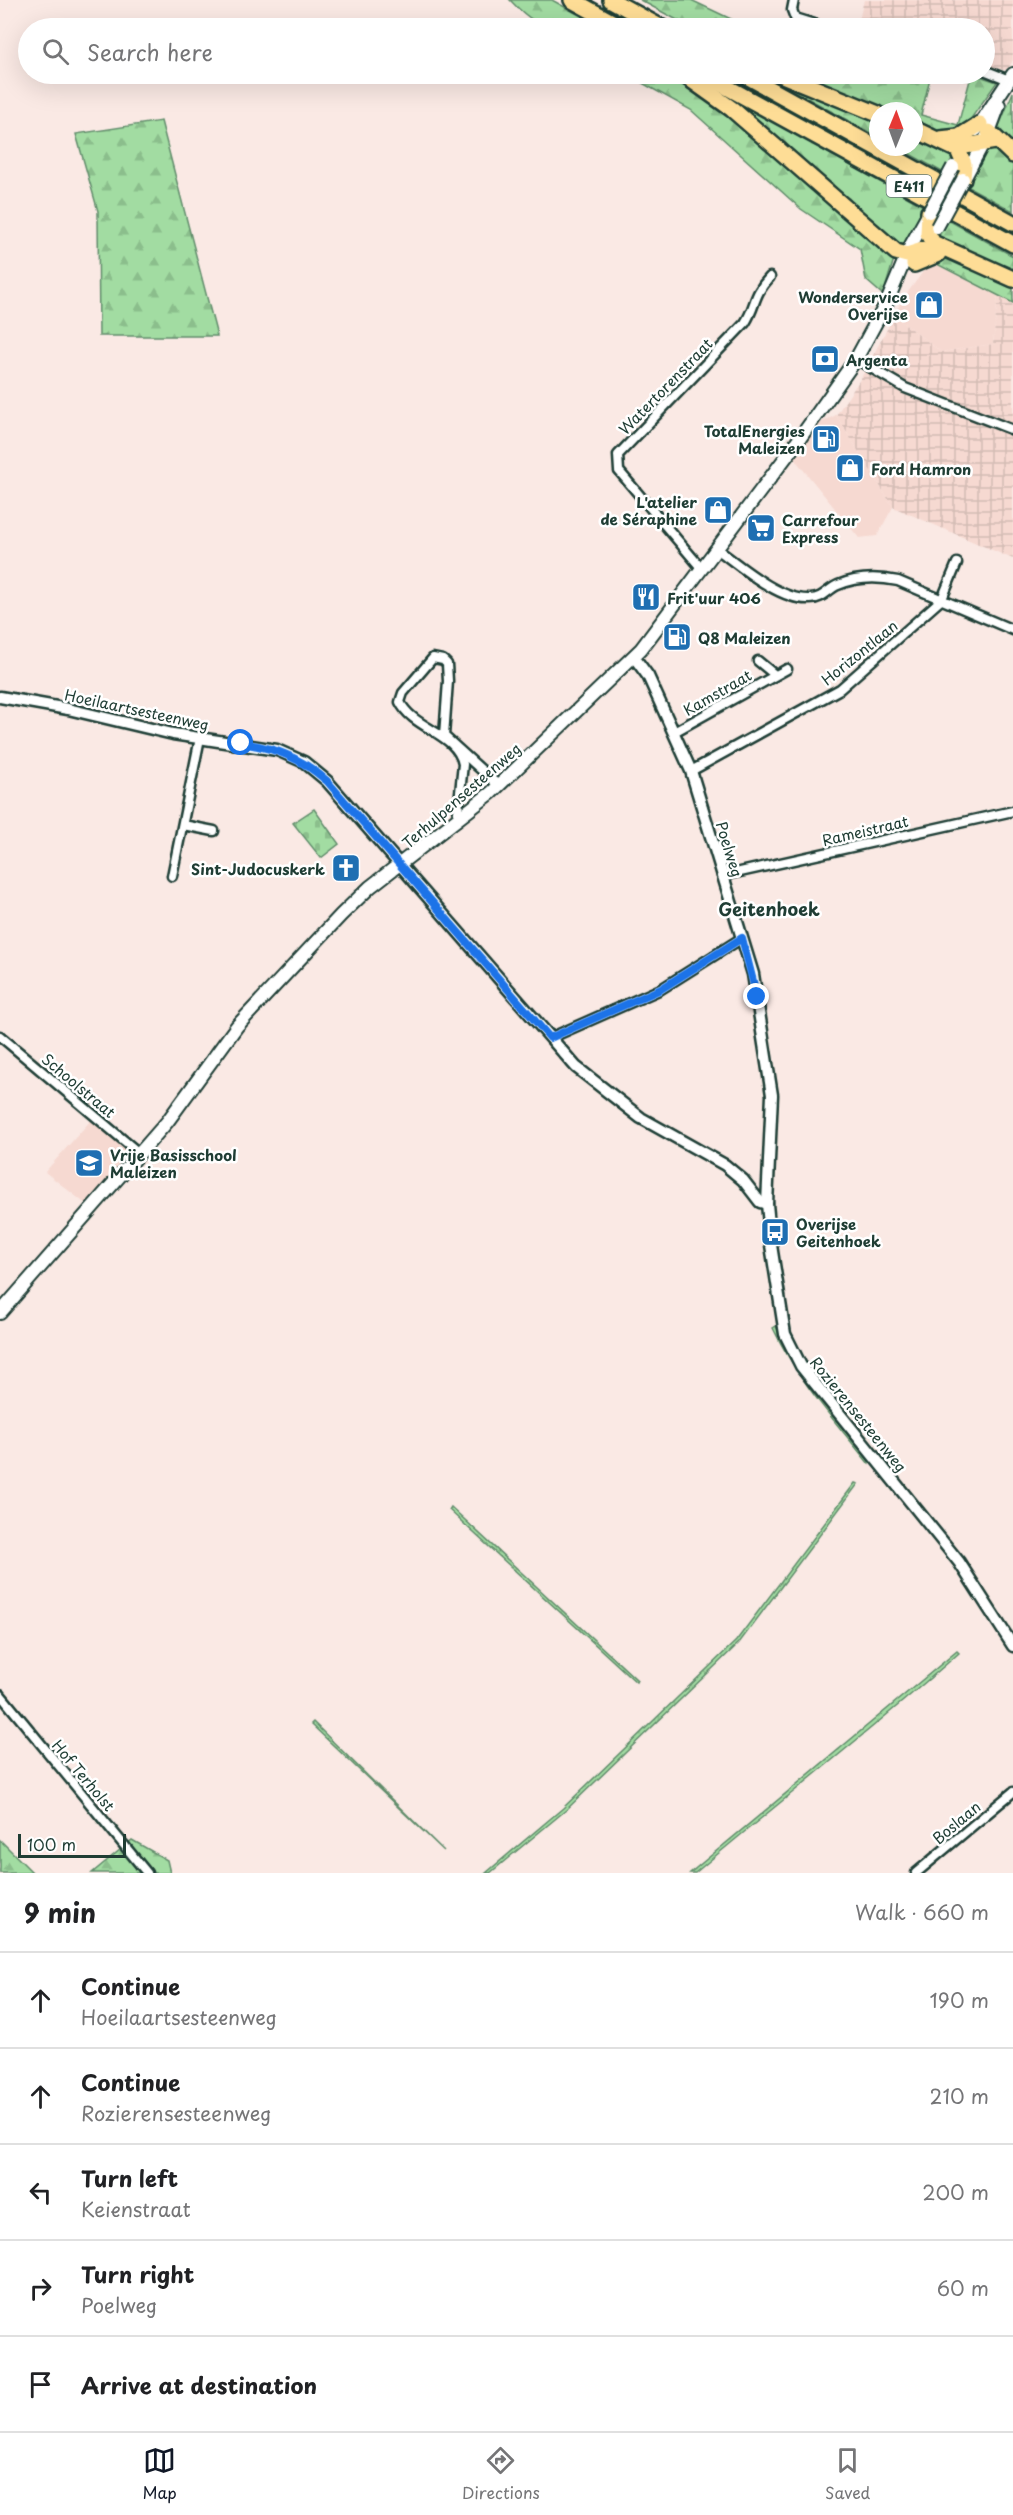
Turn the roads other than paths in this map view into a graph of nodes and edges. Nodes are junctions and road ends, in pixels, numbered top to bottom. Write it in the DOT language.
graph roads {
  1 [pos="572,0"];
  2 [pos="611,0"];
  3 [pos="794,0"];
  4 [pos="605,18"];
  5 [pos="644,18"];
  6 [pos="795,18"];
  7 [pos="995,73"];
  8 [pos="1011,77"];
  9 [pos="697,84"];
  10 [pos="721,84"];
  11 [pos="761,84"];
  12 [pos="804,84"];
  13 [pos="869,110"];
  14 [pos="923,133"];
  15 [pos="987,135"];
  16 [pos="937,139"];
  17 [pos="964,155"];
  18 [pos="1013,155"];
  19 [pos="963,179"];
  20 [pos="929,212"];
  21 [pos="1013,223"];
  22 [pos="926,238"];
  23 [pos="1013,244"];
  24 [pos="954,254"];
  25 [pos="904,260"];
  26 [pos="770,278"];
  27 [pos="1013,279"];
  28 [pos="856,359"];
  29 [pos="1013,430"];
  30 [pos="717,549"];
  31 [pos="957,563"];
  32 [pos="702,568"];
  33 [pos="942,599"];
  34 [pos="1013,630"];
  35 [pos="634,657"];
  36 [pos="758,661"];
  37 [pos="787,669"];
  38 [pos="774,675"];
  39 [pos="0,697"];
  40 [pos="674,732"];
  41 [pos="200,738"];
  42 [pos="691,771"];
  43 [pos="498,785"];
  44 [pos="1013,811"];
  45 [pos="457,821"];
  46 [pos="183,825"];
  47 [pos="214,831"];
  48 [pos="399,867"];
  49 [pos="172,876"];
  50 [pos="722,876"];
  51 [pos="742,938"];
  52 [pos="0,1036"];
  53 [pos="550,1038"];
  54 [pos="140,1154"];
  55 [pos="767,1204"];
  56 [pos="0,1313"];
  57 [pos="1013,1646"];
  58 [pos="0,1694"];
  59 [pos="1013,1792"];
  60 [pos="147,1873"];
  61 [pos="916,1873"];
  1 -- 4 [label="highway"];
  2 -- 5 [label="highway"];
  3 -- 6 [label="street"];
  7 -- 8 [label="street"];
  8 -- 15 [label="main road"];
  9 -- 25 [label="highway"];
  10 -- 23 [label="highway, E411"];
  11 -- 21 [label="highway, E411"];
  12 -- 13 [label="highway"];
  14 -- 16 [label="highway"];
  15 -- 16 [label="highway"];
  15 -- 17 [label="highway"];
  15 -- 18 [label="highway"];
  16 -- 17 [label="highway"];
  17 -- 19 [label="highway"];
  17 -- 20 [label="main road, bridge"];
  19 -- 22 [label="main road, bridge"];
  20 -- 22 [label="highway"];
  22 -- 24 [label="highway"];
  22 -- 25 [label="highway"];
  24 -- 25 [label="highway"];
  24 -- 27 [label="highway"];
  25 -- 28 [label="main road, Terhulpensesteenweg"];
  26 -- 32 [label="street, Watertorenstraat"];
  28 -- 29 [label="street"];
  28 -- 30 [label="main road, Terhulpensesteenweg"];
  30 -- 32 [label="main road, Terhulpensesteenweg"];
  30 -- 33 [label="street"];
  31 -- 33 [label="street, Horizontlaan"];
  32 -- 35 [label="main road, Terhulpensesteenweg"];
  33 -- 34 [label="street"];
  33 -- 42 [label="street, Horizontlaan"];
  35 -- 40 [label="street, Poelweg"];
  35 -- 43 [label="main road, Terhulpensesteenweg"];
  36 -- 38 [label="street, Kamstraat"];
  37 -- 38 [label="street, Kamstraat"];
  38 -- 40 [label="street, Kamstraat"];
  39 -- 41 [label="street, Hoeilaartsesteenweg"];
  40 -- 42 [label="street, Poelweg"];
  41 -- 46 [label="street"];
  41 -- 48 [label="street, Hoeilaartsesteenweg"];
  42 -- 50 [label="street, Poelweg"];
  43 -- 45 [label="main road, Terhulpensesteenweg"];
  43 -- 45 [label="street"];
  44 -- 50 [label="street, Rameistraat"];
  45 -- 48 [label="main road, Terhulpensesteenweg"];
  46 -- 47 [label="street"];
  46 -- 49 [label="street"];
  48 -- 53 [label="street"];
  48 -- 54 [label="main road, Terhulpensesteenweg"];
  50 -- 51 [label="street, Poelweg"];
  51 -- 53 [label="street"];
  51 -- 55 [label="street, Poelweg"];
  52 -- 54 [label="street, Schoolstraat"];
  53 -- 55 [label="street"];
  54 -- 56 [label="main road, Terhulpensesteenweg"];
  55 -- 57 [label="street, Rozierensesteenweg"];
  58 -- 60 [label="street, Hof Terholst"];
  59 -- 61 [label="street, Boslaan"];
}
